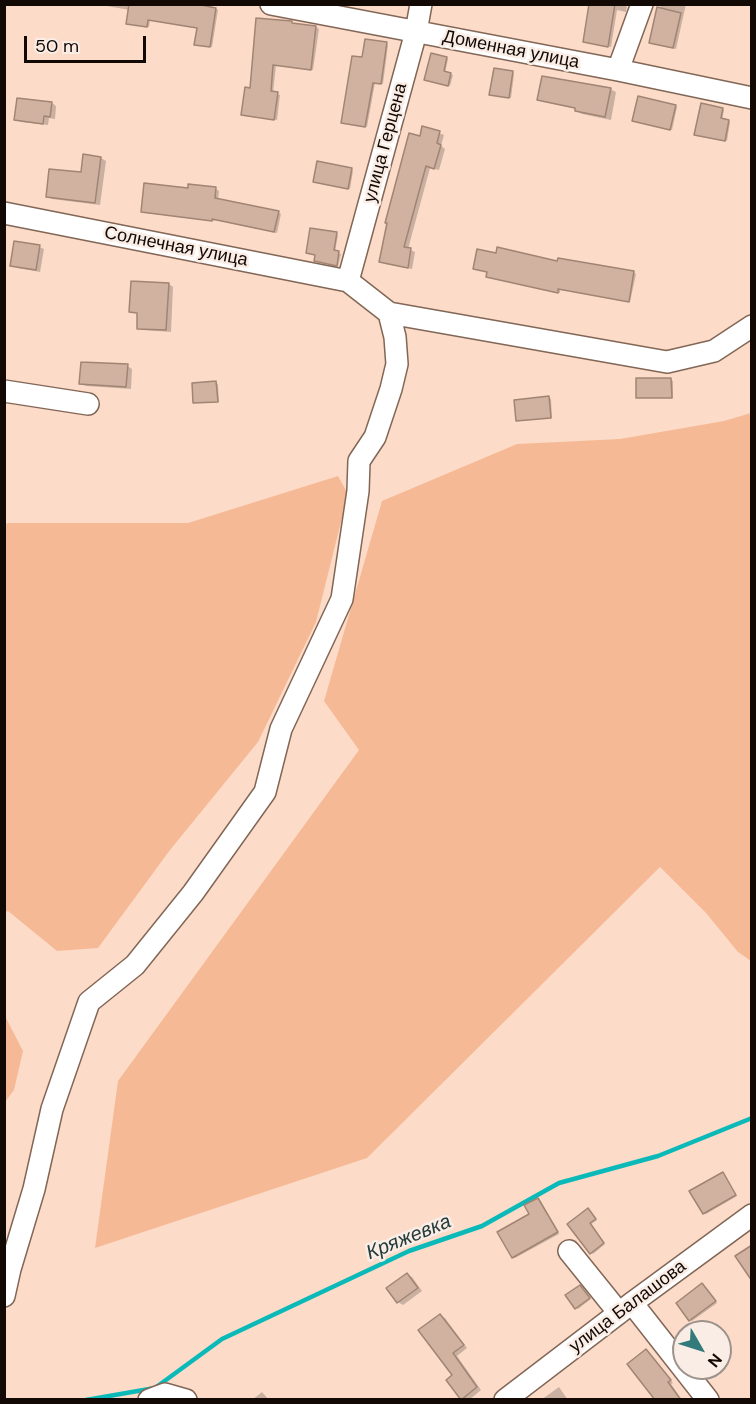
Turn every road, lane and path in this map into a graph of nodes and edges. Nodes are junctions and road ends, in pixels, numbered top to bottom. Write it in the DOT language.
graph roads {
  1 [pos="271,4"];
  2 [pos="421,4"];
  3 [pos="642,4"];
  4 [pos="416,32"];
  5 [pos="618,70"];
  6 [pos="752,98"];
  7 [pos="4,213"];
  8 [pos="348,281"];
  9 [pos="389,313"];
  10 [pos="752,326"];
  11 [pos="4,391"];
  12 [pos="87,404"];
  13 [pos="752,1215"];
  14 [pos="569,1251"];
  15 [pos="4,1296"];
  16 [pos="626,1308"];
  17 [pos="149,1400"];
  18 [pos="186,1400"];
  19 [pos="505,1400"];
  20 [pos="708,1400"];
  1 -- 4 [label="street, Доменная улица"];
  2 -- 4 [label="street, улица Герцена"];
  3 -- 5 [label="street"];
  4 -- 5 [label="street, Доменная улица"];
  4 -- 8 [label="street, улица Герцена"];
  5 -- 6 [label="street, Доменная улица"];
  7 -- 8 [label="street, Солнечная улица"];
  8 -- 9 [label="street"];
  9 -- 10 [label="street"];
  9 -- 15 [label="street"];
  11 -- 12 [label="street"];
  13 -- 16 [label="street, улица Балашова"];
  14 -- 16 [label="street"];
  16 -- 19 [label="street, улица Балашова"];
  16 -- 20 [label="street"];
  17 -- 18 [label="street"];
}
